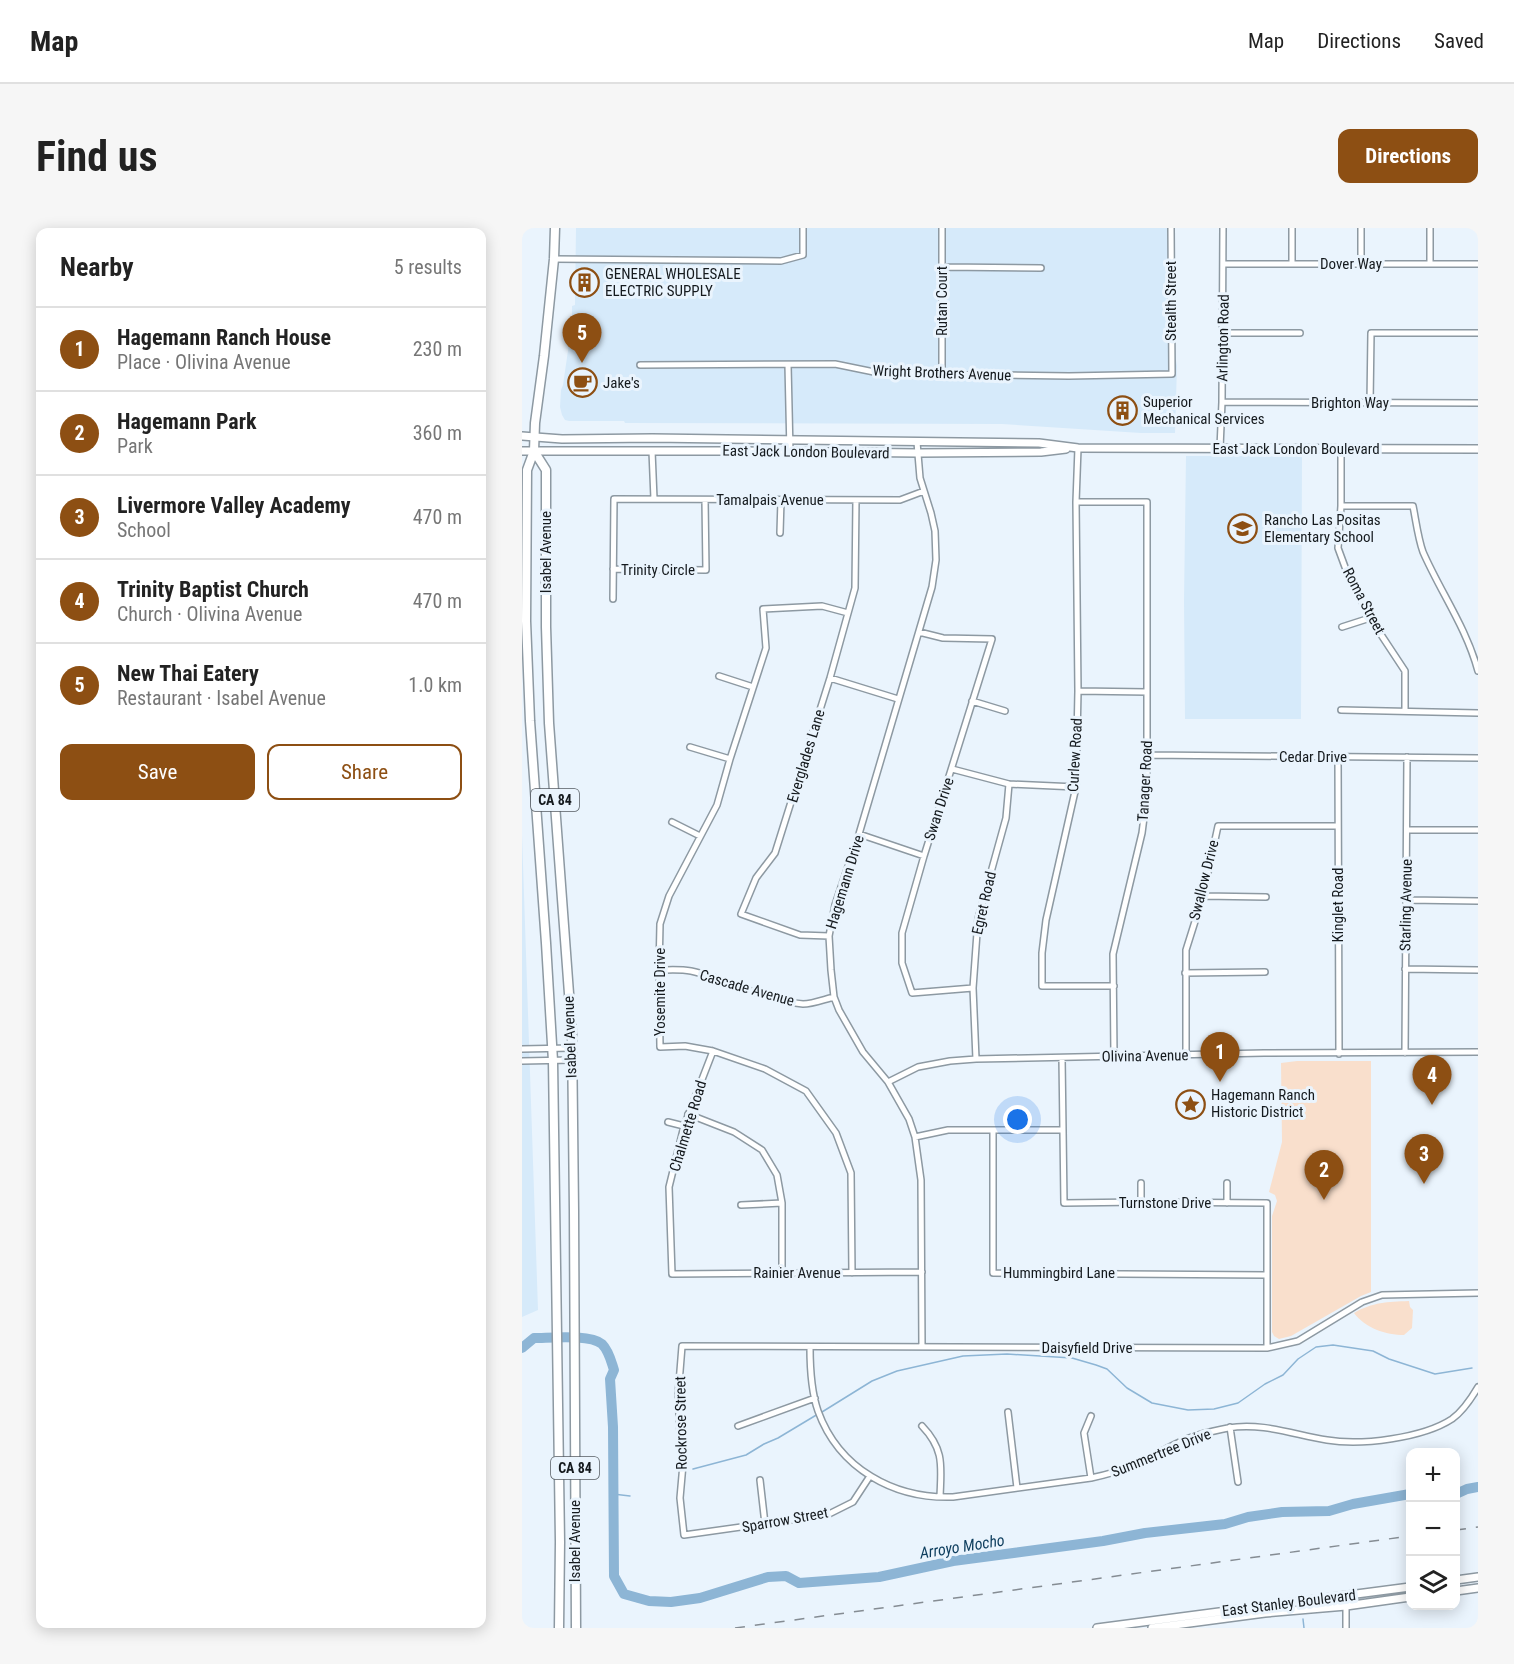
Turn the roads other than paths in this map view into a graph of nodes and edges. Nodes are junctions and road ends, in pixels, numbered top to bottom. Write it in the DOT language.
graph roads {
  1 [pos="555,228"];
  2 [pos="803,228"];
  3 [pos="942,228"];
  4 [pos="1171,228"];
  5 [pos="1223,228"];
  6 [pos="1292,228"];
  7 [pos="1361,228"];
  8 [pos="1430,228"];
  9 [pos="554,259"];
  10 [pos="1292,263"];
  11 [pos="1361,263"];
  12 [pos="1224,264"];
  13 [pos="1430,264"];
  14 [pos="1478,264"];
  15 [pos="942,267"];
  16 [pos="1041,268"];
  17 [pos="1222,333"];
  18 [pos="1300,333"];
  19 [pos="1478,333"];
  20 [pos="640,365"];
  21 [pos="788,365"];
  22 [pos="942,374"];
  23 [pos="1172,374"];
  24 [pos="1222,402"];
  25 [pos="1370,403"];
  26 [pos="1478,403"];
  27 [pos="522,436"];
  28 [pos="534,437"];
  29 [pos="790,441"];
  30 [pos="917,442"];
  31 [pos="1077,448"];
  32 [pos="1220,448"];
  33 [pos="1341,449"];
  34 [pos="1478,449"];
  35 [pos="522,451"];
  36 [pos="534,451"];
  37 [pos="652,451"];
  38 [pos="790,452"];
  39 [pos="918,453"];
  40 [pos="924,491"];
  41 [pos="654,499"];
  42 [pos="705,500"];
  43 [pos="781,500"];
  44 [pos="856,500"];
  45 [pos="1076,502"];
  46 [pos="1341,506"];
  47 [pos="780,533"];
  48 [pos="613,569"];
  49 [pos="613,599"];
  50 [pos="848,614"];
  51 [pos="1370,618"];
  52 [pos="1342,627"];
  53 [pos="919,632"];
  54 [pos="1478,671"];
  55 [pos="719,676"];
  56 [pos="830,678"];
  57 [pos="753,687"];
  58 [pos="1078,691"];
  59 [pos="1147,692"];
  60 [pos="898,699"];
  61 [pos="972,701"];
  62 [pos="1341,710"];
  63 [pos="1005,711"];
  64 [pos="1405,711"];
  65 [pos="1478,713"];
  66 [pos="690,747"];
  67 [pos="1147,756"];
  68 [pos="1338,757"];
  69 [pos="1407,757"];
  70 [pos="1478,758"];
  71 [pos="730,759"];
  72 [pos="952,769"];
  73 [pos="1009,784"];
  74 [pos="1076,787"];
  75 [pos="672,822"];
  76 [pos="1338,825"];
  77 [pos="1407,830"];
  78 [pos="1478,830"];
  79 [pos="860,834"];
  80 [pos="700,836"];
  81 [pos="924,856"];
  82 [pos="1203,896"];
  83 [pos="1266,897"];
  84 [pos="1407,900"];
  85 [pos="1478,901"];
  86 [pos="829,936"];
  87 [pos="1405,969"];
  88 [pos="659,970"];
  89 [pos="1478,970"];
  90 [pos="1265,972"];
  91 [pos="1185,973"];
  92 [pos="1114,986"];
  93 [pos="973,988"];
  94 [pos="834,997"];
  95 [pos="571,1048"];
  96 [pos="522,1049"];
  97 [pos="552,1049"];
  98 [pos="713,1051"];
  99 [pos="1478,1052"];
  100 [pos="1405,1053"];
  101 [pos="1186,1054"];
  102 [pos="1339,1054"];
  103 [pos="1114,1056"];
  104 [pos="1062,1058"];
  105 [pos="976,1059"];
  106 [pos="572,1060"];
  107 [pos="522,1061"];
  108 [pos="553,1061"];
  109 [pos="888,1083"];
  110 [pos="688,1114"];
  111 [pos="668,1122"];
  112 [pos="684,1126"];
  113 [pos="1063,1130"];
  114 [pos="993,1131"];
  115 [pos="915,1137"];
  116 [pos="1141,1183"];
  117 [pos="1227,1184"];
  118 [pos="1141,1202"];
  119 [pos="782,1203"];
  120 [pos="1227,1203"];
  121 [pos="741,1205"];
  122 [pos="922,1272"];
  123 [pos="782,1273"];
  124 [pos="852,1273"];
  125 [pos="672,1274"];
  126 [pos="1266,1275"];
  127 [pos="1478,1293"];
  128 [pos="682,1346"];
  129 [pos="810,1347"];
  130 [pos="922,1347"];
  131 [pos="1267,1348"];
  132 [pos="1477,1391"];
  133 [pos="815,1398"];
  134 [pos="1008,1412"];
  135 [pos="1091,1416"];
  136 [pos="738,1426"];
  137 [pos="922,1426"];
  138 [pos="1230,1427"];
  139 [pos="870,1476"];
  140 [pos="1091,1478"];
  141 [pos="760,1480"];
  142 [pos="1238,1482"];
  143 [pos="1017,1488"];
  144 [pos="940,1497"];
  145 [pos="765,1524"];
  146 [pos="684,1535"];
  147 [pos="1478,1577"];
  148 [pos="1460,1579"];
  149 [pos="1406,1588"];
  150 [pos="1478,1588"];
  151 [pos="1460,1590"];
  152 [pos="1346,1596"];
  153 [pos="1406,1598"];
  154 [pos="1346,1606"];
  155 [pos="1193,1625"];
  156 [pos="559,1628"];
  157 [pos="576,1628"];
  158 [pos="1097,1628"];
  159 [pos="1152,1628"];
  160 [pos="1346,1628"];
  1 -- 9 [label="highway, Isabel Avenue / CA 84"];
  2 -- 9 [label="street"];
  3 -- 15 [label="street, Rutan Court"];
  4 -- 23 [label="street, Stealth Street"];
  5 -- 12 [label="street, Arlington Road"];
  6 -- 10 [label="street"];
  7 -- 11 [label="street"];
  8 -- 13 [label="street"];
  9 -- 28 [label="highway, Isabel Avenue / CA 84"];
  10 -- 11 [label="street, Dover Way"];
  10 -- 12 [label="street, Dover Way"];
  11 -- 13 [label="street, Dover Way"];
  12 -- 17 [label="street, Arlington Road"];
  13 -- 14 [label="street, Dover Way"];
  15 -- 16 [label="street"];
  15 -- 22 [label="street, Rutan Court"];
  17 -- 18 [label="street"];
  17 -- 24 [label="street, Arlington Road"];
  19 -- 25 [label="street"];
  20 -- 21 [label="street, Wright Brothers Avenue"];
  21 -- 22 [label="street, Wright Brothers Avenue"];
  21 -- 29 [label="street"];
  22 -- 23 [label="street, Wright Brothers Avenue"];
  24 -- 25 [label="street, Brighton Way"];
  24 -- 32 [label="street, Arlington Road"];
  25 -- 26 [label="street, Brighton Way"];
  27 -- 28 [label="main road, East Jack London Boulevard"];
  28 -- 29 [label="main road, East Jack London Boulevard"];
  28 -- 36 [label="highway, Isabel Avenue / CA 84"];
  29 -- 30 [label="main road, East Jack London Boulevard"];
  29 -- 38 [label="street"];
  30 -- 31 [label="main road, East Jack London Boulevard"];
  30 -- 39 [label="street, Hagemann Drive"];
  31 -- 32 [label="main road, East Jack London Boulevard"];
  31 -- 39 [label="main road, East Jack London Boulevard"];
  31 -- 45 [label="street, Curlew Road"];
  32 -- 33 [label="main road, East Jack London Boulevard"];
  33 -- 34 [label="main road, East Jack London Boulevard"];
  33 -- 46 [label="street, Roma Street"];
  35 -- 36 [label="main road, East Jack London Boulevard"];
  36 -- 37 [label="main road, East Jack London Boulevard"];
  36 -- 95 [label="highway, Isabel Avenue / CA 84"];
  36 -- 97 [label="highway, Isabel Avenue / CA 84"];
  37 -- 38 [label="main road, East Jack London Boulevard"];
  37 -- 41 [label="street"];
  38 -- 39 [label="main road, East Jack London Boulevard"];
  39 -- 40 [label="street, Hagemann Drive"];
  40 -- 44 [label="street, Tamalpais Avenue"];
  40 -- 53 [label="street, Hagemann Drive"];
  41 -- 42 [label="street, Tamalpais Avenue"];
  41 -- 48 [label="street, Tamalpais Avenue"];
  42 -- 43 [label="street, Tamalpais Avenue"];
  42 -- 48 [label="street, Trinity Circle"];
  43 -- 44 [label="street, Tamalpais Avenue"];
  43 -- 47 [label="street"];
  44 -- 50 [label="street, Everglades Lane"];
  45 -- 58 [label="street, Curlew Road"];
  45 -- 59 [label="street, Tanager Road"];
  46 -- 51 [label="street, Roma Street"];
  46 -- 54 [label="street"];
  48 -- 49 [label="street"];
  50 -- 56 [label="street, Everglades Lane"];
  50 -- 57 [label="street, Yosemite Drive"];
  51 -- 52 [label="street"];
  51 -- 64 [label="street, Roma Street"];
  53 -- 60 [label="street, Hagemann Drive"];
  53 -- 61 [label="street, Swan Drive"];
  55 -- 57 [label="street"];
  56 -- 60 [label="street"];
  56 -- 86 [label="street, Everglades Lane"];
  57 -- 71 [label="street, Yosemite Drive"];
  58 -- 59 [label="street"];
  58 -- 74 [label="street, Curlew Road"];
  59 -- 67 [label="street, Tanager Road"];
  60 -- 79 [label="street, Hagemann Drive"];
  61 -- 63 [label="street"];
  61 -- 72 [label="street, Swan Drive"];
  62 -- 64 [label="street"];
  64 -- 65 [label="street"];
  66 -- 71 [label="street"];
  67 -- 68 [label="street, Cedar Drive"];
  67 -- 92 [label="street, Tanager Road"];
  68 -- 69 [label="street, Cedar Drive"];
  68 -- 76 [label="street, Kinglet Road"];
  69 -- 70 [label="street, Cedar Drive"];
  69 -- 77 [label="street, Starling Avenue"];
  71 -- 80 [label="street, Yosemite Drive"];
  72 -- 73 [label="street"];
  72 -- 81 [label="street, Swan Drive"];
  73 -- 74 [label="street"];
  73 -- 93 [label="street, Egret Road"];
  74 -- 92 [label="street, Curlew Road"];
  75 -- 80 [label="street"];
  76 -- 82 [label="street, Swallow Drive"];
  76 -- 102 [label="street, Kinglet Road"];
  77 -- 78 [label="street"];
  77 -- 84 [label="street, Starling Avenue"];
  79 -- 81 [label="street"];
  79 -- 86 [label="street, Hagemann Drive"];
  80 -- 88 [label="street, Yosemite Drive"];
  81 -- 93 [label="street, Swan Drive"];
  82 -- 83 [label="street"];
  82 -- 91 [label="street, Swallow Drive"];
  84 -- 85 [label="street"];
  84 -- 87 [label="street, Starling Avenue"];
  86 -- 94 [label="street, Hagemann Drive"];
  87 -- 89 [label="street"];
  87 -- 100 [label="street, Starling Avenue"];
  88 -- 94 [label="street, Cascade Avenue"];
  88 -- 98 [label="street, Yosemite Drive"];
  90 -- 91 [label="street"];
  91 -- 101 [label="street, Swallow Drive"];
  92 -- 103 [label="street, Tanager Road"];
  93 -- 105 [label="street, Egret Road"];
  94 -- 109 [label="street, Hagemann Drive"];
  95 -- 97 [label="street"];
  95 -- 106 [label="highway, Isabel Avenue / CA 84"];
  96 -- 97 [label="street"];
  97 -- 108 [label="highway, Isabel Avenue / CA 84"];
  98 -- 110 [label="street, Chalmette Road"];
  98 -- 124 [label="street, Yosemite Drive"];
  99 -- 100 [label="street, Olivina Avenue"];
  100 -- 102 [label="street, Olivina Avenue"];
  101 -- 102 [label="street, Olivina Avenue"];
  101 -- 103 [label="street, Olivina Avenue"];
  103 -- 104 [label="street, Olivina Avenue"];
  104 -- 105 [label="street, Olivina Avenue"];
  104 -- 113 [label="street, Turnstone Drive"];
  105 -- 109 [label="street, Olivina Avenue"];
  106 -- 108 [label="street"];
  106 -- 157 [label="highway, Isabel Avenue / CA 84"];
  107 -- 108 [label="street"];
  108 -- 156 [label="highway, Isabel Avenue"];
  109 -- 115 [label="street, Hagemann Drive"];
  110 -- 112 [label="street, Chalmette Road"];
  110 -- 119 [label="street"];
  111 -- 112 [label="street"];
  112 -- 125 [label="street, Chalmette Road"];
  113 -- 114 [label="street"];
  113 -- 118 [label="street, Turnstone Drive"];
  114 -- 115 [label="street"];
  114 -- 126 [label="street, Hummingbird Lane"];
  115 -- 122 [label="street, Hagemann Drive"];
  116 -- 118 [label="street"];
  117 -- 120 [label="street"];
  118 -- 120 [label="street, Turnstone Drive"];
  119 -- 121 [label="street"];
  119 -- 123 [label="street"];
  120 -- 126 [label="street, Turnstone Drive"];
  122 -- 124 [label="street, Rainier Avenue"];
  122 -- 130 [label="street, Hagemann Drive"];
  123 -- 124 [label="street, Rainier Avenue"];
  123 -- 125 [label="street, Rainier Avenue"];
  126 -- 131 [label="street, Turnstone Drive"];
  127 -- 131 [label="street, Daisyfield Drive"];
  128 -- 129 [label="street, Daisyfield Drive"];
  128 -- 146 [label="street, Rockrose Street"];
  129 -- 130 [label="street, Daisyfield Drive"];
  129 -- 133 [label="street, Summertree Drive"];
  130 -- 131 [label="street, Daisyfield Drive"];
  132 -- 138 [label="street, Summertree Drive"];
  133 -- 136 [label="street"];
  133 -- 139 [label="street, Summertree Drive"];
  134 -- 143 [label="street"];
  135 -- 140 [label="street"];
  137 -- 144 [label="street"];
  138 -- 140 [label="street, Summertree Drive"];
  138 -- 142 [label="street"];
  139 -- 144 [label="street, Summertree Drive"];
  139 -- 145 [label="street, Sparrow Street"];
  140 -- 143 [label="street, Summertree Drive"];
  141 -- 145 [label="street"];
  143 -- 144 [label="street, Summertree Drive"];
  145 -- 146 [label="street, Sparrow Street"];
  147 -- 148 [label="main road"];
  149 -- 152 [label="main road, East Stanley Boulevard"];
  150 -- 151 [label="main road"];
  152 -- 154 [label="street"];
  152 -- 158 [label="main road, East Stanley Boulevard"];
  153 -- 154 [label="main road, East Stanley Boulevard"];
  154 -- 155 [label="main road, East Stanley Boulevard"];
  154 -- 160 [label="street"];
  155 -- 159 [label="main road, East Stanley Boulevard"];
}
